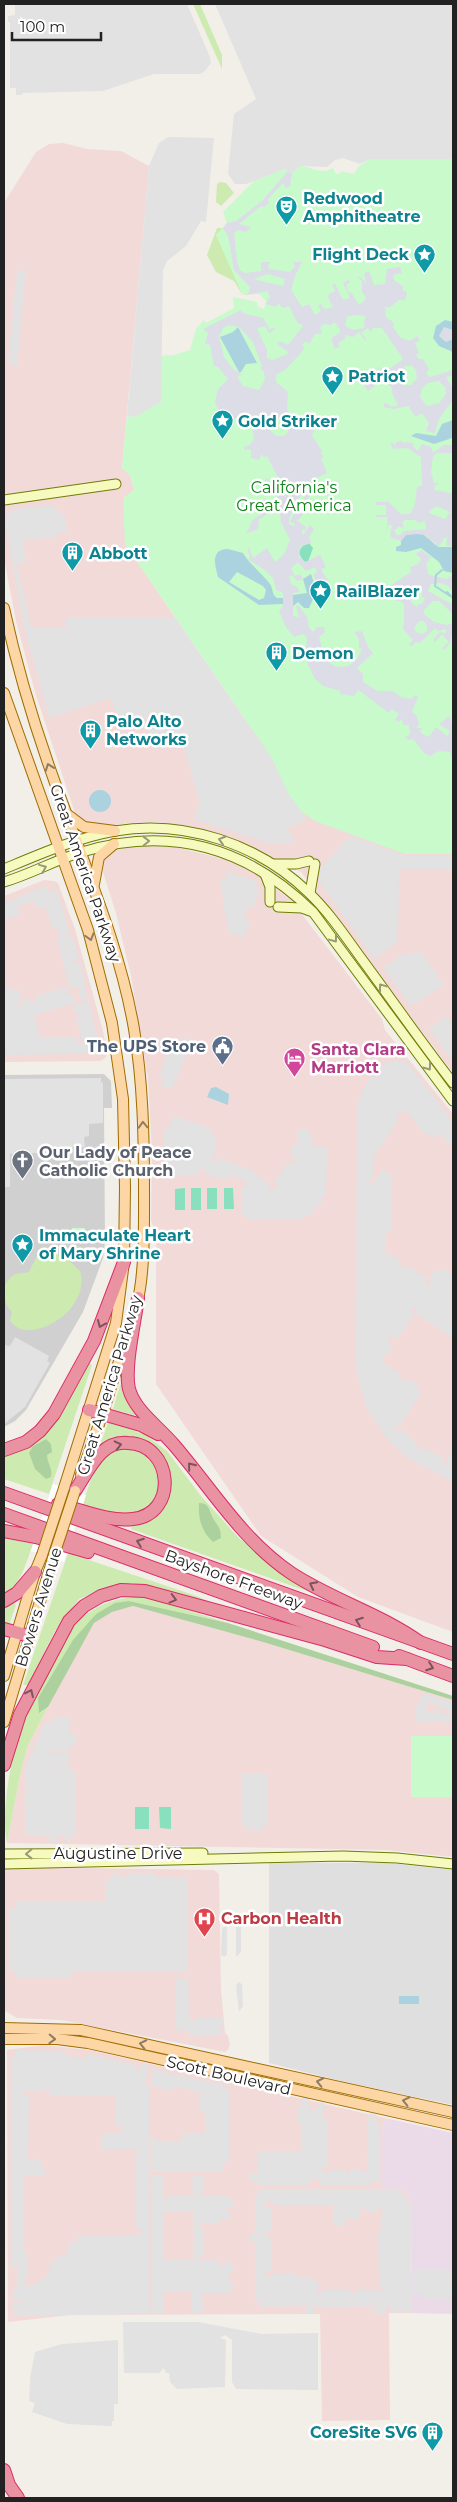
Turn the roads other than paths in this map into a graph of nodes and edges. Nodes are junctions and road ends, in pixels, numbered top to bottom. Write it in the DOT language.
graph roads {
  1 [pos="116,484"];
  2 [pos="4,500"];
  3 [pos="4,608"];
  4 [pos="4,693"];
  5 [pos="66,812"];
  6 [pos="115,831"];
  7 [pos="76,840"];
  8 [pos="114,844"];
  9 [pos="59,847"];
  10 [pos="81,852"];
  11 [pos="64,859"];
  12 [pos="274,864"];
  13 [pos="4,869"];
  14 [pos="264,871"];
  15 [pos="4,882"];
  16 [pos="94,885"];
  17 [pos="310,893"];
  18 [pos="313,912"];
  19 [pos="453,1083"];
  20 [pos="453,1101"];
  21 [pos="124,1262"];
  22 [pos="138,1298"];
  23 [pos="88,1410"];
  24 [pos="103,1413"];
  25 [pos="173,1444"];
  26 [pos="4,1450"];
  27 [pos="70,1490"];
  28 [pos="4,1491"];
  29 [pos="4,1514"];
  30 [pos="4,1531"];
  31 [pos="35,1572"];
  32 [pos="217,1591"];
  33 [pos="4,1601"];
  34 [pos="4,1628"];
  35 [pos="24,1635"];
  36 [pos="421,1643"];
  37 [pos="453,1654"];
  38 [pos="407,1659"];
  39 [pos="4,1676"];
  40 [pos="453,1676"];
  41 [pos="4,1722"];
  42 [pos="4,1765"];
  43 [pos="4,1854"];
  44 [pos="232,1857"];
  45 [pos="4,1864"];
  46 [pos="453,1864"];
  47 [pos="4,2028"];
  48 [pos="4,2039"];
  49 [pos="242,2064"];
  50 [pos="244,2078"];
  51 [pos="453,2112"];
  52 [pos="453,2125"];
  53 [pos="4,2470"];
  54 [pos="18,2498"];
  1 -- 2 [label="main road"];
  5 -- 3 [label="main road, Great America Parkway, one-way"];
  4 -- 9 [label="main road, Great America Parkway"];
  5 -- 6 [label="main road"];
  5 -- 7 [label="main road, Great America Parkway"];
  6 -- 7 [label="main road"];
  12 -- 6 [label="main road, one-way"];
  7 -- 9 [label="main road"];
  7 -- 10 [label="main road, Great America Parkway"];
  8 -- 10 [label="main road"];
  8 -- 14 [label="main road, one-way"];
  8 -- 16 [label="main road"];
  9 -- 11 [label="main road, Great America Parkway"];
  9 -- 13 [label="main road"];
  10 -- 11 [label="main road"];
  10 -- 16 [label="main road, Great America Parkway"];
  15 -- 11 [label="main road, one-way"];
  11 -- 21 [label="main road, Great America Parkway, one-way"];
  12 -- 17 [label="main road"];
  12 -- 17 [label="main road"];
  14 -- 18 [label="main road"];
  14 -- 18 [label="main road"];
  22 -- 16 [label="main road, Great America Parkway, one-way"];
  19 -- 17 [label="main road, one-way"];
  18 -- 20 [label="main road, one-way"];
  21 -- 23 [label="main road, Great America Parkway"];
  21 -- 26 [label="highway, one-way"];
  22 -- 24 [label="main road, Great America Parkway"];
  22 -- 25 [label="highway"];
  23 -- 24 [label="highway"];
  23 -- 27 [label="main road, Great America Parkway"];
  24 -- 25 [label="highway"];
  24 -- 27 [label="main road, Great America Parkway"];
  36 -- 25 [label="highway, one-way"];
  27 -- 28 [label="highway, one-way"];
  27 -- 31 [label="main road, Bowers Avenue, bridge"];
  27 -- 35 [label="main road, Bowers Avenue, bridge"];
  36 -- 28 [label="highway, Bayshore Freeway, one-way"];
  29 -- 32 [label="highway, Bayshore Freeway"];
  30 -- 32 [label="highway"];
  31 -- 33 [label="highway"];
  31 -- 35 [label="main road, Bowers Avenue"];
  32 -- 38 [label="highway, Bayshore Freeway"];
  34 -- 35 [label="highway"];
  35 -- 39 [label="main road, Bowers Avenue"];
  35 -- 41 [label="main road, Bowers Avenue"];
  36 -- 37 [label="highway, Bayshore Freeway"];
  38 -- 40 [label="highway, Bayshore Freeway, one-way"];
  42 -- 38 [label="highway, one-way"];
  44 -- 43 [label="main road, Augustine Drive, one-way"];
  44 -- 45 [label="main road, Augustine Drive"];
  44 -- 46 [label="main road, Augustine Drive"];
  49 -- 47 [label="main road, Scott Boulevard, one-way"];
  48 -- 50 [label="main road, Scott Boulevard, one-way"];
  49 -- 50 [label="main road"];
  51 -- 49 [label="main road, Scott Boulevard, one-way"];
  50 -- 52 [label="main road, Scott Boulevard"];
  53 -- 54 [label="highway"];
}
